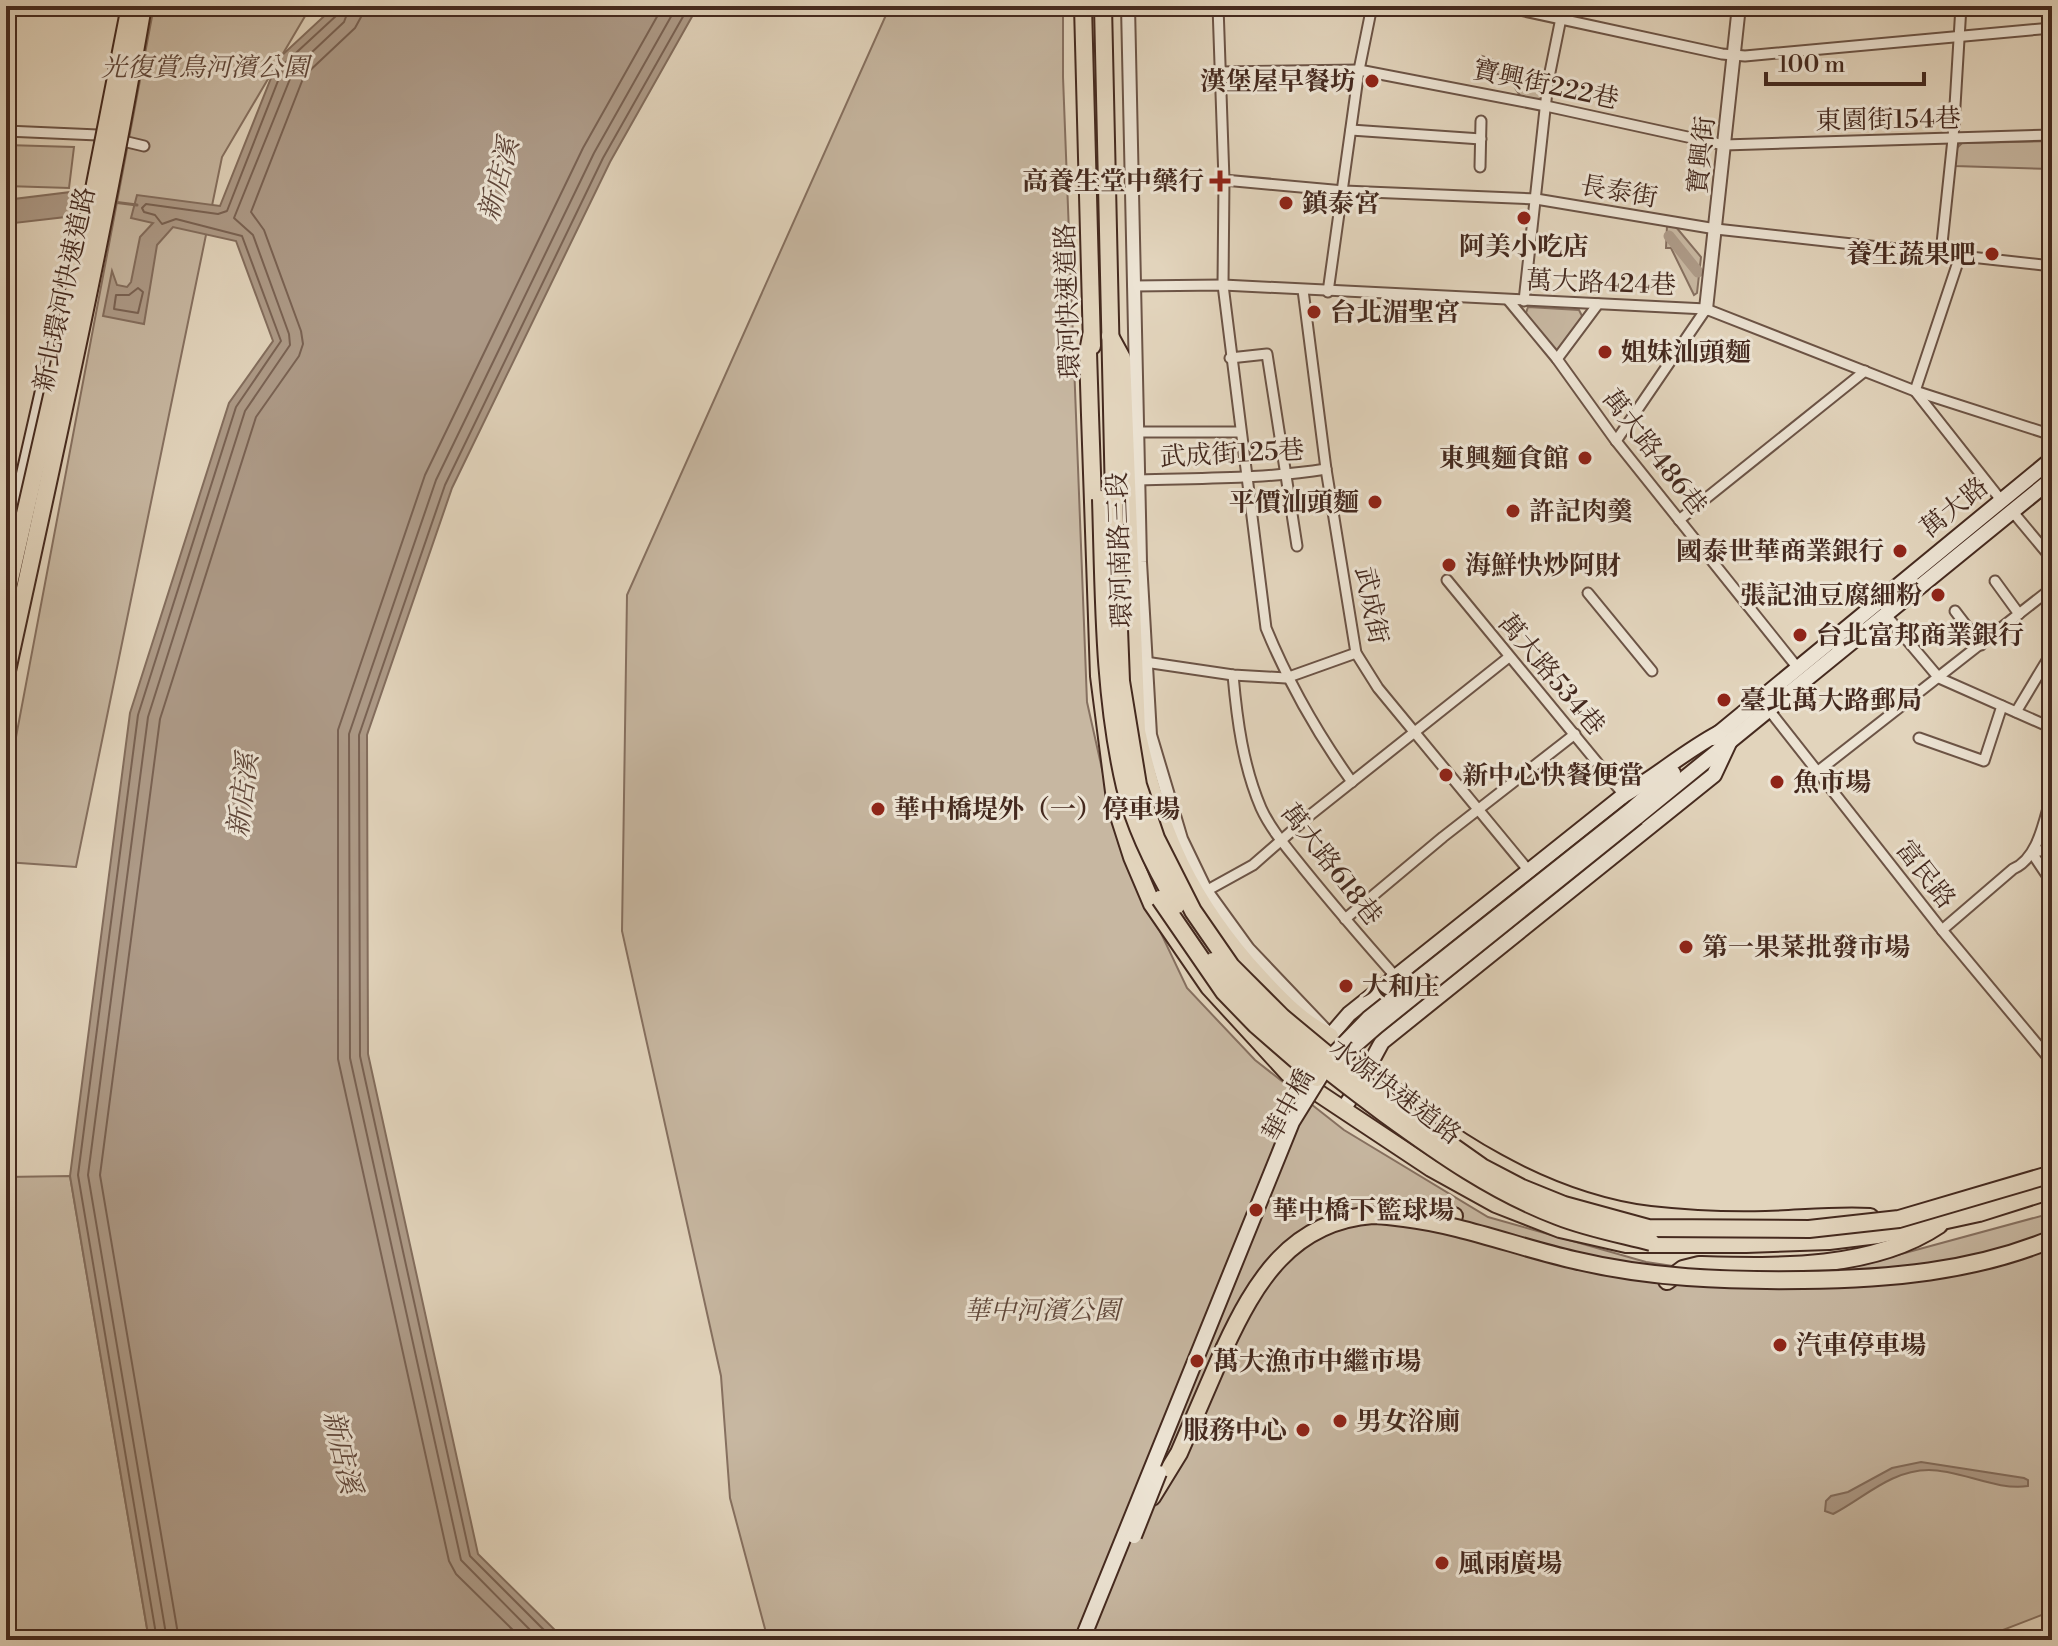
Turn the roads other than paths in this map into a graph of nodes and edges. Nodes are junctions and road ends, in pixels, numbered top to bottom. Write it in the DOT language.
graph roads {
  1 [pos="122,6"];
  2 [pos="130,6"];
  3 [pos="140,6"];
  4 [pos="1083,6"];
  5 [pos="1103,6"];
  6 [pos="1128,6"];
  7 [pos="1218,6"];
  8 [pos="1372,6"];
  9 [pos="1501,6"];
  10 [pos="1739,6"];
  11 [pos="1961,6"];
  12 [pos="1533,9"];
  13 [pos="1561,18"];
  14 [pos="2052,28"];
  15 [pos="1960,36"];
  16 [pos="1733,55"];
  17 [pos="1359,70"];
  18 [pos="1220,72"];
  19 [pos="1546,106"];
  20 [pos="1481,121"];
  21 [pos="1351,130"];
  22 [pos="6,131"];
  23 [pos="2052,135"];
  24 [pos="105,136"];
  25 [pos="1481,139"];
  26 [pos="1953,139"];
  27 [pos="1724,145"];
  28 [pos="144,146"];
  29 [pos="1480,167"];
  30 [pos="1224,180"];
  31 [pos="1344,191"];
  32 [pos="1536,199"];
  33 [pos="88,226"];
  34 [pos="1716,229"];
  35 [pos="1941,253"];
  36 [pos="1960,256"];
  37 [pos="2052,266"];
  38 [pos="1223,285"];
  39 [pos="1133,286"];
  40 [pos="1303,290"];
  41 [pos="1328,292"];
  42 [pos="1509,301"];
  43 [pos="1524,301"];
  44 [pos="1598,304"];
  45 [pos="1706,309"];
  46 [pos="1091,336"];
  47 [pos="1110,336"];
  48 [pos="1230,358"];
  49 [pos="1557,359"];
  50 [pos="1865,371"];
  51 [pos="1915,391"];
  52 [pos="1138,432"];
  53 [pos="1240,432"];
  54 [pos="2052,435"];
  55 [pos="1616,441"];
  56 [pos="2052,459"];
  57 [pos="1326,469"];
  58 [pos="1286,475"];
  59 [pos="1246,478"];
  60 [pos="2052,479"];
  61 [pos="1139,480"];
  62 [pos="1108,499"];
  63 [pos="2001,500"];
  64 [pos="2012,511"];
  65 [pos="1679,520"];
  66 [pos="1297,546"];
  67 [pos="6,553"];
  68 [pos="2052,559"];
  69 [pos="1447,580"];
  70 [pos="1995,581"];
  71 [pos="2052,588"];
  72 [pos="1588,593"];
  73 [pos="2044,596"];
  74 [pos="6,597"];
  75 [pos="2052,608"];
  76 [pos="1955,611"];
  77 [pos="1885,614"];
  78 [pos="2019,614"];
  79 [pos="6,635"];
  80 [pos="1981,645"];
  81 [pos="2052,652"];
  82 [pos="1356,653"];
  83 [pos="1509,657"];
  84 [pos="1145,662"];
  85 [pos="1797,667"];
  86 [pos="1652,671"];
  87 [pos="6,674"];
  88 [pos="1233,675"];
  89 [pos="1286,678"];
  90 [pos="1939,678"];
  91 [pos="2002,706"];
  92 [pos="1769,710"];
  93 [pos="2016,712"];
  94 [pos="2052,728"];
  95 [pos="1414,732"];
  96 [pos="1575,734"];
  97 [pos="1724,738"];
  98 [pos="1919,738"];
  99 [pos="1817,772"];
  100 [pos="1352,782"];
  101 [pos="1126,788"];
  102 [pos="1624,795"];
  103 [pos="2052,795"];
  104 [pos="1480,810"];
  105 [pos="1634,814"];
  106 [pos="1282,841"];
  107 [pos="2052,848"];
  108 [pos="2032,853"];
  109 [pos="1529,871"];
  110 [pos="2052,883"];
  111 [pos="1206,891"];
  112 [pos="1345,919"];
  113 [pos="1942,930"];
  114 [pos="1395,976"];
  115 [pos="1349,1014"];
  116 [pos="1330,1036"];
  117 [pos="1382,1042"];
  118 [pos="2052,1062"];
  119 [pos="1368,1066"];
  120 [pos="1288,1073"];
  121 [pos="1317,1078"];
  122 [pos="1343,1109"];
  123 [pos="2052,1174"];
  124 [pos="2052,1190"];
  125 [pos="1374,1215"];
  126 [pos="1454,1216"];
  127 [pos="1899,1219"];
  128 [pos="1947,1220"];
  129 [pos="2052,1239"];
  130 [pos="1651,1242"];
  131 [pos="1667,1281"];
  132 [pos="1145,1509"];
  133 [pos="1082,1640"];
  134 [pos="1092,1640"];
  1 -- 24 [label="main road"];
  2 -- 74 [label="highway, 新北環河快速道路, bridge"];
  3 -- 24 [label="main road"];
  3 -- 87 [label="highway, 新北環河快速道路, bridge"];
  4 -- 46 [label="highway, 環河快速道路"];
  5 -- 47 [label="highway, 環河快速道路"];
  6 -- 39 [label="street, 環河南路三段"];
  7 -- 18 [label="street"];
  8 -- 17 [label="street"];
  9 -- 12 [label="street"];
  10 -- 16 [label="street, 寶興街"];
  11 -- 15 [label="street"];
  12 -- 13 [label="street"];
  13 -- 16 [label="street"];
  13 -- 19 [label="street"];
  14 -- 15 [label="street"];
  15 -- 16 [label="street"];
  15 -- 26 [label="street"];
  16 -- 27 [label="street, 寶興街"];
  17 -- 18 [label="street, 寶興街222巷"];
  17 -- 19 [label="street, 寶興街222巷"];
  17 -- 21 [label="street"];
  18 -- 30 [label="street"];
  19 -- 27 [label="street, 寶興街222巷"];
  19 -- 32 [label="street"];
  20 -- 25 [label="street"];
  21 -- 25 [label="street"];
  21 -- 31 [label="street"];
  22 -- 24 [label="street"];
  23 -- 26 [label="street, 東園街154巷"];
  24 -- 28 [label="street"];
  24 -- 33 [label="main road"];
  25 -- 29 [label="street"];
  26 -- 27 [label="street, 東園街154巷"];
  26 -- 35 [label="street"];
  27 -- 34 [label="street, 寶興街"];
  30 -- 31 [label="street, 長泰街"];
  30 -- 38 [label="street"];
  31 -- 32 [label="street, 長泰街"];
  31 -- 41 [label="street"];
  32 -- 34 [label="street, 長泰街"];
  32 -- 43 [label="street"];
  33 -- 67 [label="main road"];
  33 -- 79 [label="main road"];
  34 -- 35 [label="street, 長泰街"];
  34 -- 45 [label="street, 寶興街"];
  35 -- 36 [label="street, 長泰街"];
  36 -- 37 [label="street, 長泰街"];
  36 -- 51 [label="street"];
  38 -- 39 [label="street, 萬大路424巷"];
  38 -- 40 [label="street, 萬大路424巷"];
  38 -- 48 [label="street"];
  39 -- 52 [label="street, 環河南路三段"];
  40 -- 41 [label="street, 萬大路424巷"];
  40 -- 57 [label="street, 武成街"];
  41 -- 42 [label="street, 萬大路424巷"];
  42 -- 43 [label="street, 萬大路424巷"];
  42 -- 49 [label="street, 萬大路486巷"];
  43 -- 44 [label="street, 萬大路424巷"];
  44 -- 45 [label="street, 萬大路424巷"];
  44 -- 49 [label="street"];
  45 -- 50 [label="street, 萬大路424巷"];
  45 -- 55 [label="street"];
  46 -- 62 [label="highway, 環河快速道路"];
  46 -- 120 [label="highway"];
  47 -- 62 [label="highway, 環河快速道路"];
  47 -- 116 [label="highway"];
  48 -- 53 [label="street"];
  48 -- 58 [label="street"];
  49 -- 55 [label="street, 萬大路486巷"];
  50 -- 51 [label="street, 萬大路424巷"];
  50 -- 65 [label="street"];
  51 -- 54 [label="street"];
  51 -- 63 [label="street, 萬大路424巷"];
  52 -- 53 [label="street"];
  52 -- 61 [label="street, 環河南路三段"];
  53 -- 59 [label="street"];
  55 -- 65 [label="street, 萬大路486巷"];
  56 -- 63 [label="main road, 萬大路"];
  57 -- 58 [label="street, 武成街125巷"];
  57 -- 82 [label="street, 武成街"];
  58 -- 59 [label="street, 武成街125巷"];
  58 -- 66 [label="street"];
  59 -- 61 [label="street, 武成街125巷"];
  59 -- 89 [label="street"];
  60 -- 64 [label="main road, 萬大路"];
  61 -- 84 [label="street, 環河南路三段"];
  62 -- 101 [label="highway, 水源快速道路, bridge"];
  62 -- 127 [label="highway, 水源快速道路, bridge"];
  63 -- 85 [label="main road, 萬大路"];
  64 -- 68 [label="street"];
  64 -- 77 [label="main road, 萬大路"];
  65 -- 85 [label="street, 萬大路486巷"];
  69 -- 83 [label="street, 萬大路534巷"];
  70 -- 78 [label="street"];
  71 -- 73 [label="street"];
  72 -- 86 [label="street"];
  73 -- 75 [label="street"];
  73 -- 78 [label="street"];
  76 -- 80 [label="street"];
  77 -- 90 [label="street"];
  77 -- 92 [label="main road, 萬大路"];
  78 -- 80 [label="street"];
  80 -- 90 [label="street"];
  81 -- 93 [label="street"];
  82 -- 89 [label="street"];
  82 -- 95 [label="street, 武成街"];
  83 -- 95 [label="street"];
  83 -- 96 [label="street, 萬大路534巷"];
  84 -- 88 [label="street"];
  84 -- 111 [label="street, 環河南路三段"];
  85 -- 97 [label="main road, 萬大路"];
  88 -- 89 [label="street"];
  88 -- 106 [label="street, 萬大路618巷"];
  89 -- 100 [label="street"];
  90 -- 91 [label="street"];
  90 -- 99 [label="street"];
  91 -- 93 [label="street"];
  91 -- 98 [label="street"];
  92 -- 97 [label="main road, 萬大路"];
  92 -- 99 [label="street, 富民路"];
  93 -- 94 [label="street"];
  95 -- 100 [label="street"];
  95 -- 104 [label="street, 武成街"];
  96 -- 102 [label="street, 萬大路534巷"];
  96 -- 104 [label="street"];
  97 -- 102 [label="main road"];
  97 -- 105 [label="main road, 萬大路"];
  97 -- 117 [label="main road"];
  99 -- 113 [label="street, 富民路"];
  100 -- 106 [label="street"];
  101 -- 121 [label="highway, bridge"];
  101 -- 130 [label="highway, 水源快速道路, bridge"];
  102 -- 109 [label="main road"];
  103 -- 108 [label="street"];
  104 -- 109 [label="street, 武成街"];
  104 -- 112 [label="street"];
  105 -- 121 [label="main road, 華中橋, bridge"];
  105 -- 132 [label="main road, 華中橋, bridge"];
  106 -- 111 [label="street"];
  106 -- 112 [label="street, 萬大路618巷"];
  107 -- 108 [label="street"];
  108 -- 110 [label="street"];
  108 -- 113 [label="street"];
  109 -- 114 [label="main road"];
  111 -- 116 [label="street, 環河南路三段"];
  112 -- 114 [label="street, 萬大路618巷"];
  113 -- 118 [label="street, 富民路"];
  114 -- 115 [label="main road"];
  115 -- 116 [label="main road"];
  115 -- 117 [label="main road"];
  116 -- 119 [label="street, 環河南路三段"];
  116 -- 120 [label="main road"];
  117 -- 119 [label="main road"];
  119 -- 122 [label="main road"];
  119 -- 127 [label="highway, bridge"];
  120 -- 122 [label="highway"];
  121 -- 133 [label="main road, 華中橋, bridge"];
  122 -- 130 [label="highway"];
  123 -- 127 [label="highway, 水源快速道路, bridge"];
  124 -- 128 [label="highway, 水源快速道路"];
  125 -- 126 [label="highway, bridge"];
  125 -- 129 [label="highway, bridge"];
  125 -- 132 [label="highway, bridge"];
  128 -- 130 [label="highway, 水源快速道路"];
  128 -- 131 [label="highway"];
  132 -- 134 [label="main road, 華中橋, bridge"];
}
